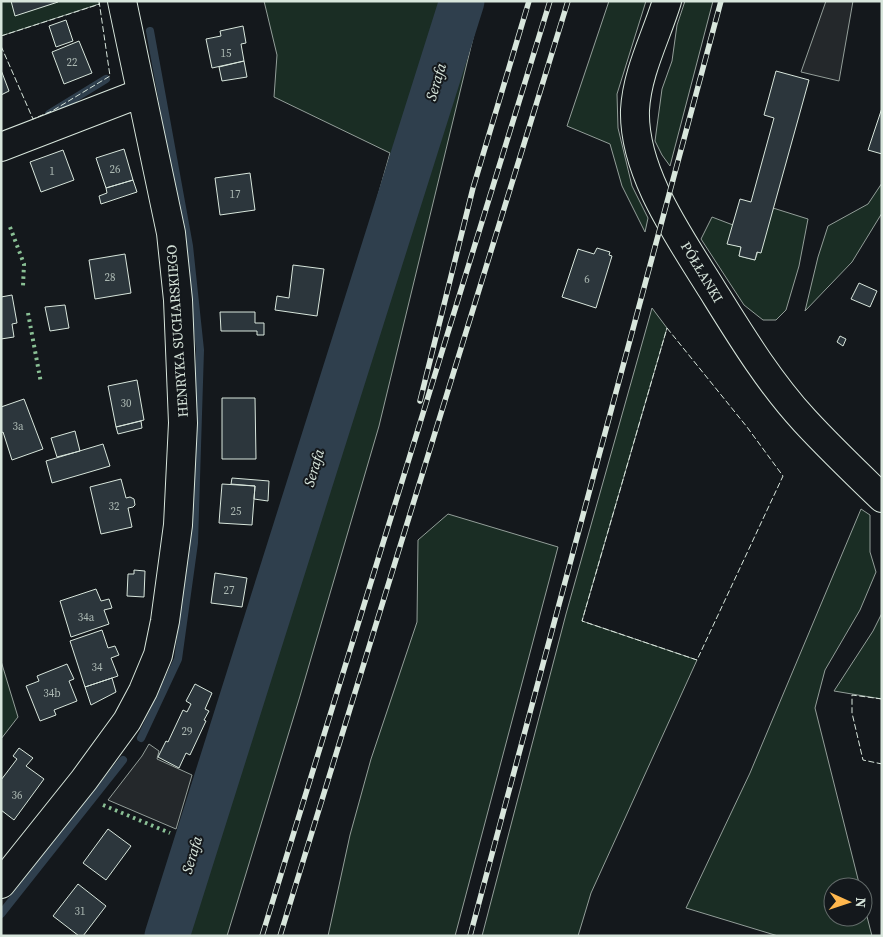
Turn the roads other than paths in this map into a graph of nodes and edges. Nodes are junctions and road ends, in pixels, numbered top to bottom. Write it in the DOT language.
graph roads {
  1 [pos="122,1"];
  2 [pos="667,1"];
  3 [pos="141,93"];
  4 [pos="1,147"];
  5 [pos="882,498"];
  6 [pos="1,884"];
  1 -- 3 [label="street, HENRYKA SUCHARSKIEGO"];
  2 -- 5 [label="street, PÓŁŁANKI"];
  3 -- 4 [label="street"];
  3 -- 6 [label="street, HENRYKA SUCHARSKIEGO"];
}
